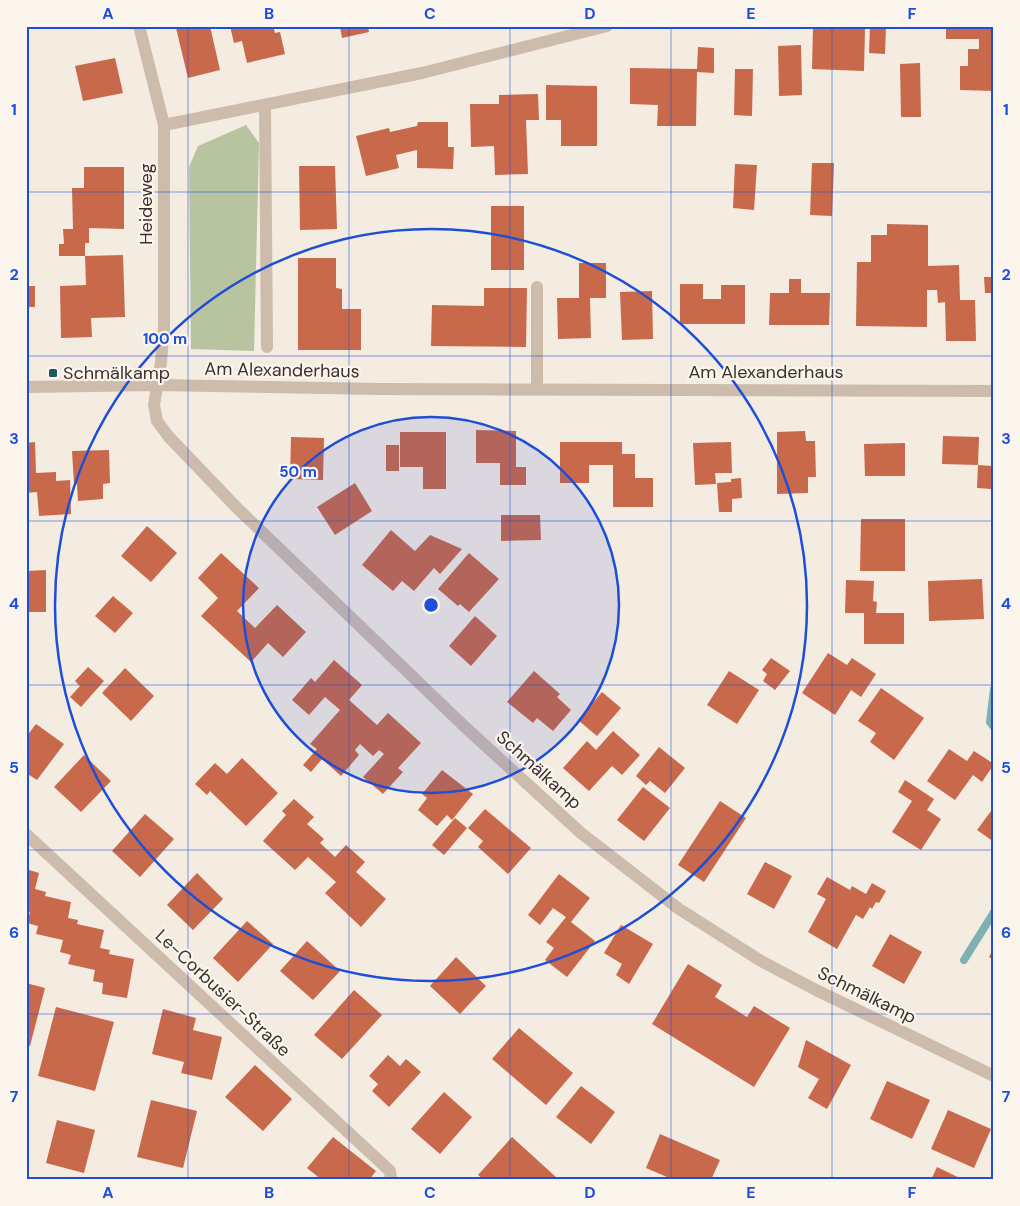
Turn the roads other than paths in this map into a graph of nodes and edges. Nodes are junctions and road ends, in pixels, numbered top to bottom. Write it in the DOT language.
graph roads {
  1 [pos="139,26"];
  2 [pos="607,26"];
  3 [pos="264,105"];
  4 [pos="164,125"];
  5 [pos="538,287"];
  6 [pos="267,347"];
  7 [pos="156,385"];
  8 [pos="26,387"];
  9 [pos="537,388"];
  10 [pos="994,391"];
  11 [pos="26,834"];
  12 [pos="994,1076"];
  13 [pos="391,1180"];
  1 -- 4 [label="street, Heideweg"];
  2 -- 3 [label="street"];
  3 -- 4 [label="street"];
  3 -- 6 [label="street"];
  4 -- 7 [label="street, Heideweg"];
  5 -- 9 [label="street"];
  7 -- 8 [label="street, Am Alexanderhaus"];
  7 -- 9 [label="street, Am Alexanderhaus"];
  7 -- 12 [label="street, Schmälkamp"];
  9 -- 10 [label="street, Am Alexanderhaus"];
  11 -- 13 [label="street, Le-Corbusier-Straße"];
}
